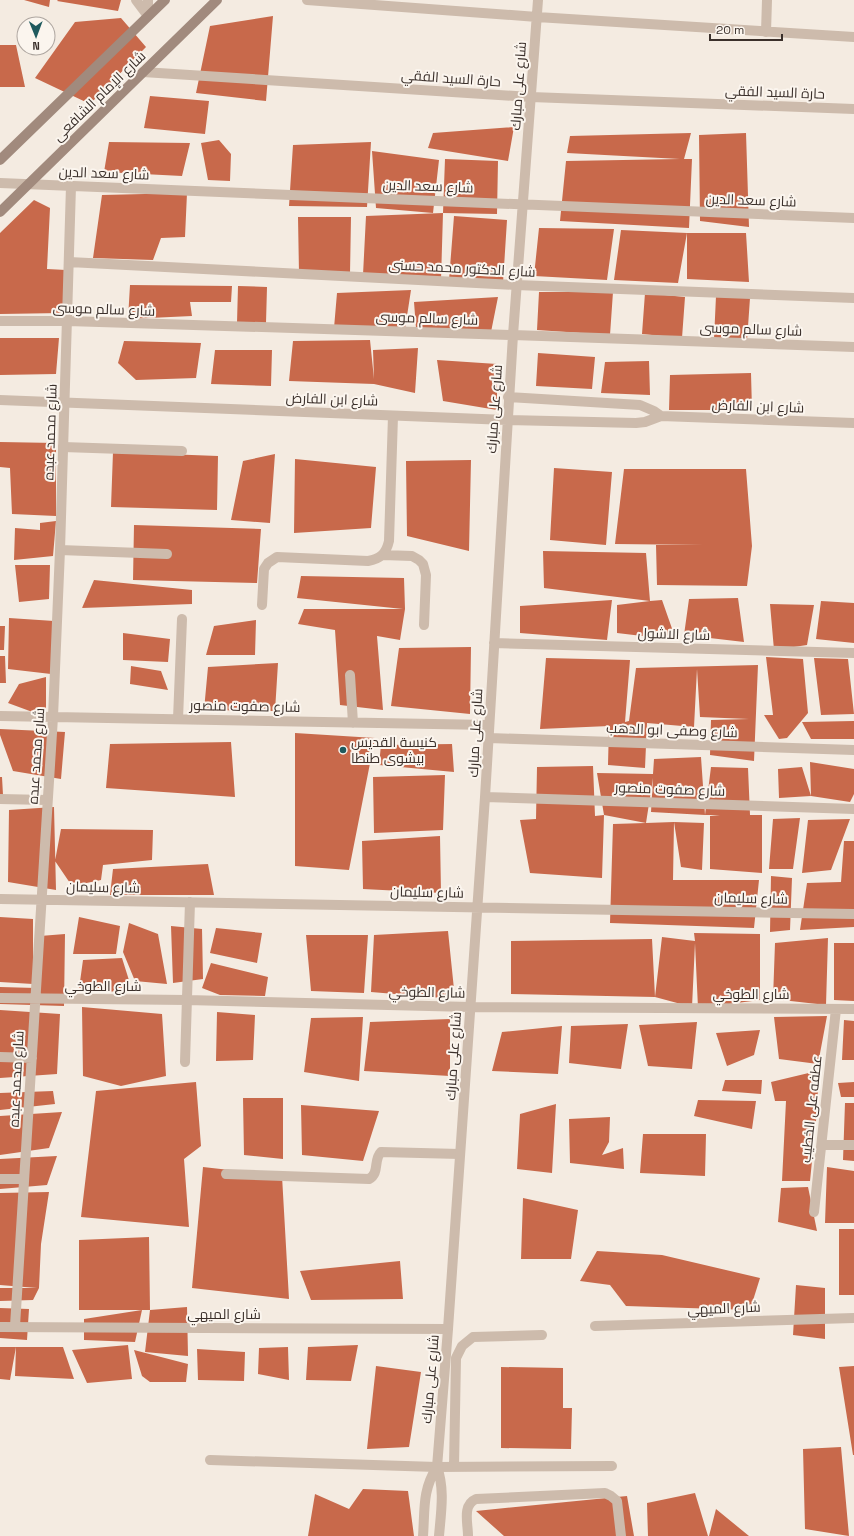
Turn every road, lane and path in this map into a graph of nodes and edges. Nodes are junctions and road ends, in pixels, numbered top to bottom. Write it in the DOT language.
graph roads {
  1 [pos="136,0"];
  2 [pos="148,0"];
  3 [pos="165,0"];
  4 [pos="217,0"];
  5 [pos="307,0"];
  6 [pos="538,0"];
  7 [pos="767,0"];
  8 [pos="148,16"];
  9 [pos="537,17"];
  10 [pos="766,32"];
  11 [pos="854,37"];
  12 [pos="143,72"];
  13 [pos="531,97"];
  14 [pos="854,109"];
  15 [pos="0,160"];
  16 [pos="0,183"];
  17 [pos="28,184"];
  18 [pos="71,186"];
  19 [pos="523,204"];
  20 [pos="0,212"];
  21 [pos="854,218"];
  22 [pos="69,262"];
  23 [pos="516,285"];
  24 [pos="854,298"];
  25 [pos="0,320"];
  26 [pos="68,321"];
  27 [pos="512,335"];
  28 [pos="854,347"];
  29 [pos="508,397"];
  30 [pos="0,400"];
  31 [pos="65,403"];
  32 [pos="393,416"];
  33 [pos="661,416"];
  34 [pos="507,420"];
  35 [pos="854,423"];
  36 [pos="64,447"];
  37 [pos="182,451"];
  38 [pos="60,550"];
  39 [pos="167,554"];
  40 [pos="382,555"];
  41 [pos="262,605"];
  42 [pos="182,619"];
  43 [pos="424,625"];
  44 [pos="494,643"];
  45 [pos="854,653"];
  46 [pos="350,674"];
  47 [pos="0,716"];
  48 [pos="53,717"];
  49 [pos="178,719"];
  50 [pos="353,723"];
  51 [pos="489,725"];
  52 [pos="489,738"];
  53 [pos="854,750"];
  54 [pos="485,797"];
  55 [pos="0,799"];
  56 [pos="47,800"];
  57 [pos="854,809"];
  58 [pos="0,899"];
  59 [pos="42,900"];
  60 [pos="190,902"];
  61 [pos="478,907"];
  62 [pos="854,914"];
  63 [pos="0,998"];
  64 [pos="35,999"];
  65 [pos="187,1000"];
  66 [pos="470,1006"];
  67 [pos="836,1009"];
  68 [pos="854,1009"];
  69 [pos="0,1057"];
  70 [pos="32,1058"];
  71 [pos="185,1062"];
  72 [pos="822,1145"];
  73 [pos="854,1145"];
  74 [pos="460,1154"];
  75 [pos="226,1174"];
  76 [pos="0,1179"];
  77 [pos="24,1179"];
  78 [pos="814,1212"];
  79 [pos="854,1318"];
  80 [pos="15,1326"];
  81 [pos="595,1326"];
  82 [pos="0,1327"];
  83 [pos="448,1329"];
  84 [pos="542,1335"];
  85 [pos="210,1460"];
  86 [pos="612,1466"];
  87 [pos="437,1467"];
  88 [pos="454,1467"];
  89 [pos="423,1536"];
  90 [pos="439,1536"];
  91 [pos="468,1536"];
  92 [pos="621,1536"];
  1 -- 8 [label="street"];
  2 -- 8 [label="street"];
  3 -- 8 [label="main road, شارع الإمام الشافعى"];
  4 -- 12 [label="main road, شارع الإمام الشافعى"];
  5 -- 9 [label="street"];
  6 -- 9 [label="street, شارع على مبارك"];
  7 -- 10 [label="street"];
  8 -- 15 [label="main road, شارع الإمام الشافعى"];
  9 -- 10 [label="street"];
  9 -- 13 [label="street, شارع على مبارك"];
  10 -- 11 [label="street"];
  12 -- 13 [label="street, حارة السيد الفقي"];
  12 -- 17 [label="main road, شارع الإمام الشافعى"];
  13 -- 14 [label="street, حارة السيد الفقي"];
  13 -- 19 [label="street, شارع على مبارك"];
  16 -- 17 [label="street, شارع سعد الدين"];
  17 -- 18 [label="street, شارع سعد الدين"];
  17 -- 20 [label="main road, شارع الإمام الشافعى"];
  18 -- 19 [label="street, شارع سعد الدين"];
  18 -- 22 [label="street, شارع محمد عبده"];
  19 -- 21 [label="street, شارع سعد الدين"];
  19 -- 23 [label="street, شارع على مبارك"];
  22 -- 23 [label="street, شارع الدكتور محمد حسنى"];
  22 -- 26 [label="street, شارع محمد عبده"];
  23 -- 24 [label="street, شارع الدكتور محمد حسنى"];
  23 -- 27 [label="street, شارع على مبارك"];
  25 -- 26 [label="street, شارع سالم موسى"];
  26 -- 27 [label="street, شارع سالم موسى"];
  26 -- 31 [label="street, شارع محمد عبده"];
  27 -- 28 [label="street, شارع سالم موسى"];
  27 -- 29 [label="street, شارع على مبارك"];
  29 -- 33 [label="street, شارع ابن الفارض"];
  29 -- 34 [label="street, شارع على مبارك"];
  30 -- 31 [label="street, شارع ابن الفارض"];
  31 -- 32 [label="street, شارع ابن الفارض"];
  31 -- 36 [label="street, شارع محمد عبده"];
  32 -- 34 [label="street, شارع ابن الفارض"];
  32 -- 40 [label="street"];
  33 -- 34 [label="street, شارع ابن الفارض"];
  33 -- 35 [label="street, شارع ابن الفارض"];
  34 -- 44 [label="street, شارع على مبارك"];
  36 -- 37 [label="street"];
  36 -- 38 [label="street, شارع محمد عبده"];
  38 -- 39 [label="street"];
  38 -- 48 [label="street, شارع محمد عبده"];
  40 -- 41 [label="street"];
  40 -- 43 [label="street"];
  42 -- 49 [label="street"];
  44 -- 45 [label="street, شارع الاشول"];
  44 -- 51 [label="street, شارع على مبارك"];
  46 -- 50 [label="street"];
  47 -- 48 [label="street, شارع صفوت منصور"];
  48 -- 49 [label="street, شارع صفوت منصور"];
  48 -- 56 [label="street, شارع محمد عبده"];
  49 -- 50 [label="street, شارع صفوت منصور"];
  50 -- 51 [label="street, شارع صفوت منصور"];
  51 -- 52 [label="street, شارع على مبارك"];
  52 -- 53 [label="street, شارع وصفى ابو الدهب"];
  52 -- 54 [label="street, شارع على مبارك"];
  54 -- 57 [label="street, شارع صفوت منصور"];
  54 -- 61 [label="street, شارع على مبارك"];
  55 -- 56 [label="street"];
  56 -- 59 [label="street, شارع محمد عبده"];
  58 -- 59 [label="street, شارع سليمان"];
  59 -- 60 [label="street, شارع سليمان"];
  59 -- 64 [label="street, شارع محمد عبده"];
  60 -- 61 [label="street, شارع سليمان"];
  60 -- 65 [label="street"];
  61 -- 62 [label="street, شارع سليمان"];
  61 -- 66 [label="street, شارع على مبارك"];
  63 -- 64 [label="street, شارع الطوخي"];
  64 -- 65 [label="street, شارع الطوخي"];
  64 -- 70 [label="street, شارع محمد عبده"];
  65 -- 66 [label="street, شارع الطوخي"];
  65 -- 71 [label="street"];
  66 -- 67 [label="street, شارع الطوخي"];
  66 -- 74 [label="street, شارع على مبارك"];
  67 -- 68 [label="street, شارع الطوخي"];
  67 -- 72 [label="street, عطفه على الخطيب"];
  69 -- 70 [label="street"];
  70 -- 77 [label="street, شارع محمد عبده"];
  72 -- 73 [label="street"];
  72 -- 78 [label="street, عطفه على الخطيب"];
  74 -- 75 [label="street"];
  74 -- 83 [label="street, شارع على مبارك"];
  76 -- 77 [label="street"];
  77 -- 80 [label="street, شارع محمد عبده"];
  79 -- 81 [label="street, شارع الميهي"];
  80 -- 82 [label="street, شارع الميهي"];
  80 -- 83 [label="street, شارع الميهي"];
  83 -- 87 [label="street, شارع على مبارك"];
  84 -- 88 [label="street"];
  85 -- 87 [label="street"];
  86 -- 88 [label="street"];
  87 -- 88 [label="street"];
  87 -- 89 [label="street, شارع على مبارك"];
  87 -- 90 [label="street, شارع على مبارك"];
  91 -- 92 [label="street"];
}
